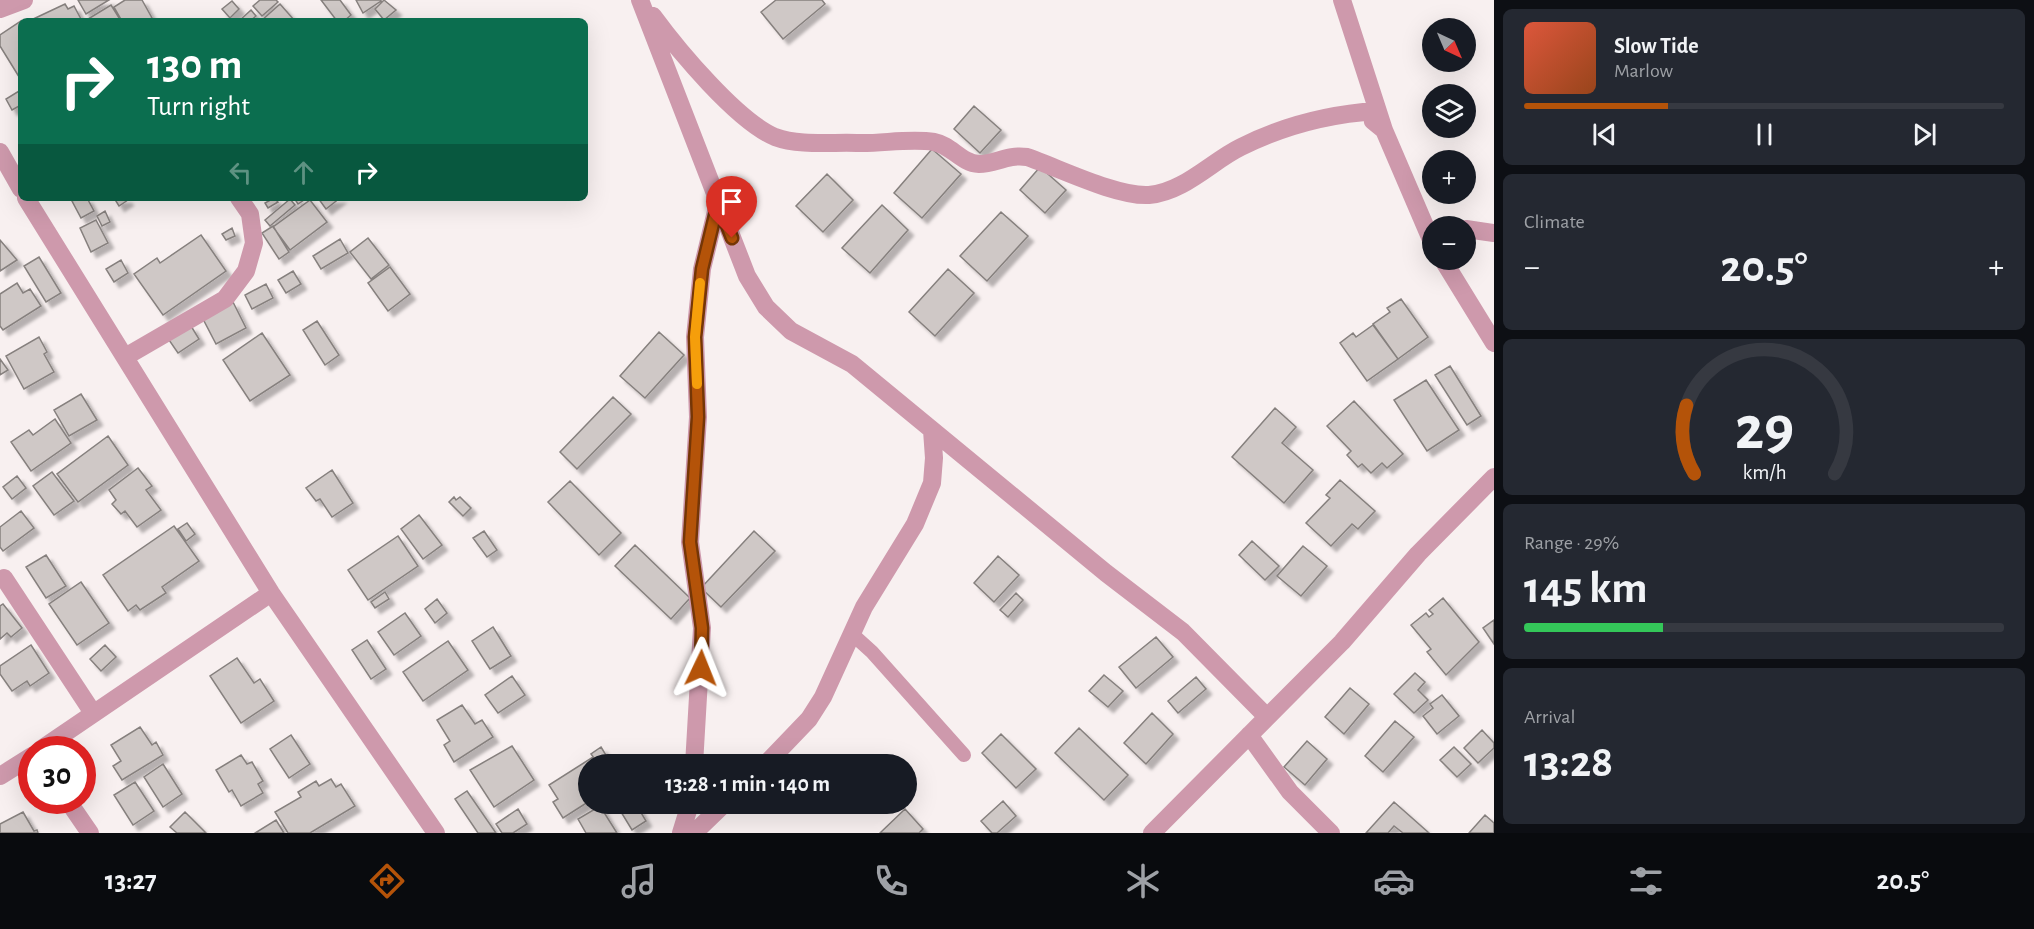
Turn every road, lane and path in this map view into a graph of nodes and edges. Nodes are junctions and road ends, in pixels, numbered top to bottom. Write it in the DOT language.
graph roads {
  1 [pos="24,0"];
  2 [pos="641,0"];
  3 [pos="1342,0"];
  4 [pos="0,9"];
  5 [pos="1377,111"];
  6 [pos="0,152"];
  7 [pos="13,179"];
  8 [pos="28,201"];
  9 [pos="241,201"];
  10 [pos="718,203"];
  11 [pos="1422,216"];
  12 [pos="1476,230"];
  13 [pos="1494,233"];
  14 [pos="1449,270"];
  15 [pos="1494,343"];
  16 [pos="125,357"];
  17 [pos="932,429"];
  18 [pos="1494,477"];
  19 [pos="4,578"];
  20 [pos="271,593"];
  21 [pos="851,633"];
  22 [pos="93,713"];
  23 [pos="1267,717"];
  24 [pos="1249,735"];
  25 [pos="60,736"];
  26 [pos="695,754"];
  27 [pos="776,754"];
  28 [pos="964,755"];
  29 [pos="18,765"];
  30 [pos="0,776"];
  31 [pos="77,814"];
  32 [pos="687,814"];
  33 [pos="714,814"];
  34 [pos="90,833"];
  35 [pos="436,833"];
  36 [pos="681,833"];
  37 [pos="694,833"];
  38 [pos="1152,833"];
  39 [pos="1331,833"];
  1 -- 4 [label="street"];
  2 -- 5 [label="street"];
  2 -- 10 [label="street"];
  3 -- 5 [label="street"];
  5 -- 11 [label="street"];
  6 -- 7 [label="street"];
  8 -- 16 [label="street"];
  9 -- 16 [label="street"];
  10 -- 17 [label="street"];
  10 -- 26 [label="street"];
  12 -- 13 [label="street"];
  14 -- 15 [label="street"];
  16 -- 20 [label="street"];
  17 -- 21 [label="street"];
  17 -- 23 [label="street"];
  18 -- 23 [label="street"];
  19 -- 22 [label="street"];
  20 -- 22 [label="street"];
  20 -- 35 [label="street"];
  21 -- 27 [label="street"];
  21 -- 28 [label="lane"];
  22 -- 25 [label="street"];
  23 -- 24 [label="street"];
  24 -- 38 [label="street"];
  24 -- 39 [label="street"];
  29 -- 30 [label="street"];
  31 -- 34 [label="street"];
  32 -- 36 [label="street"];
  33 -- 37 [label="street"];
}
